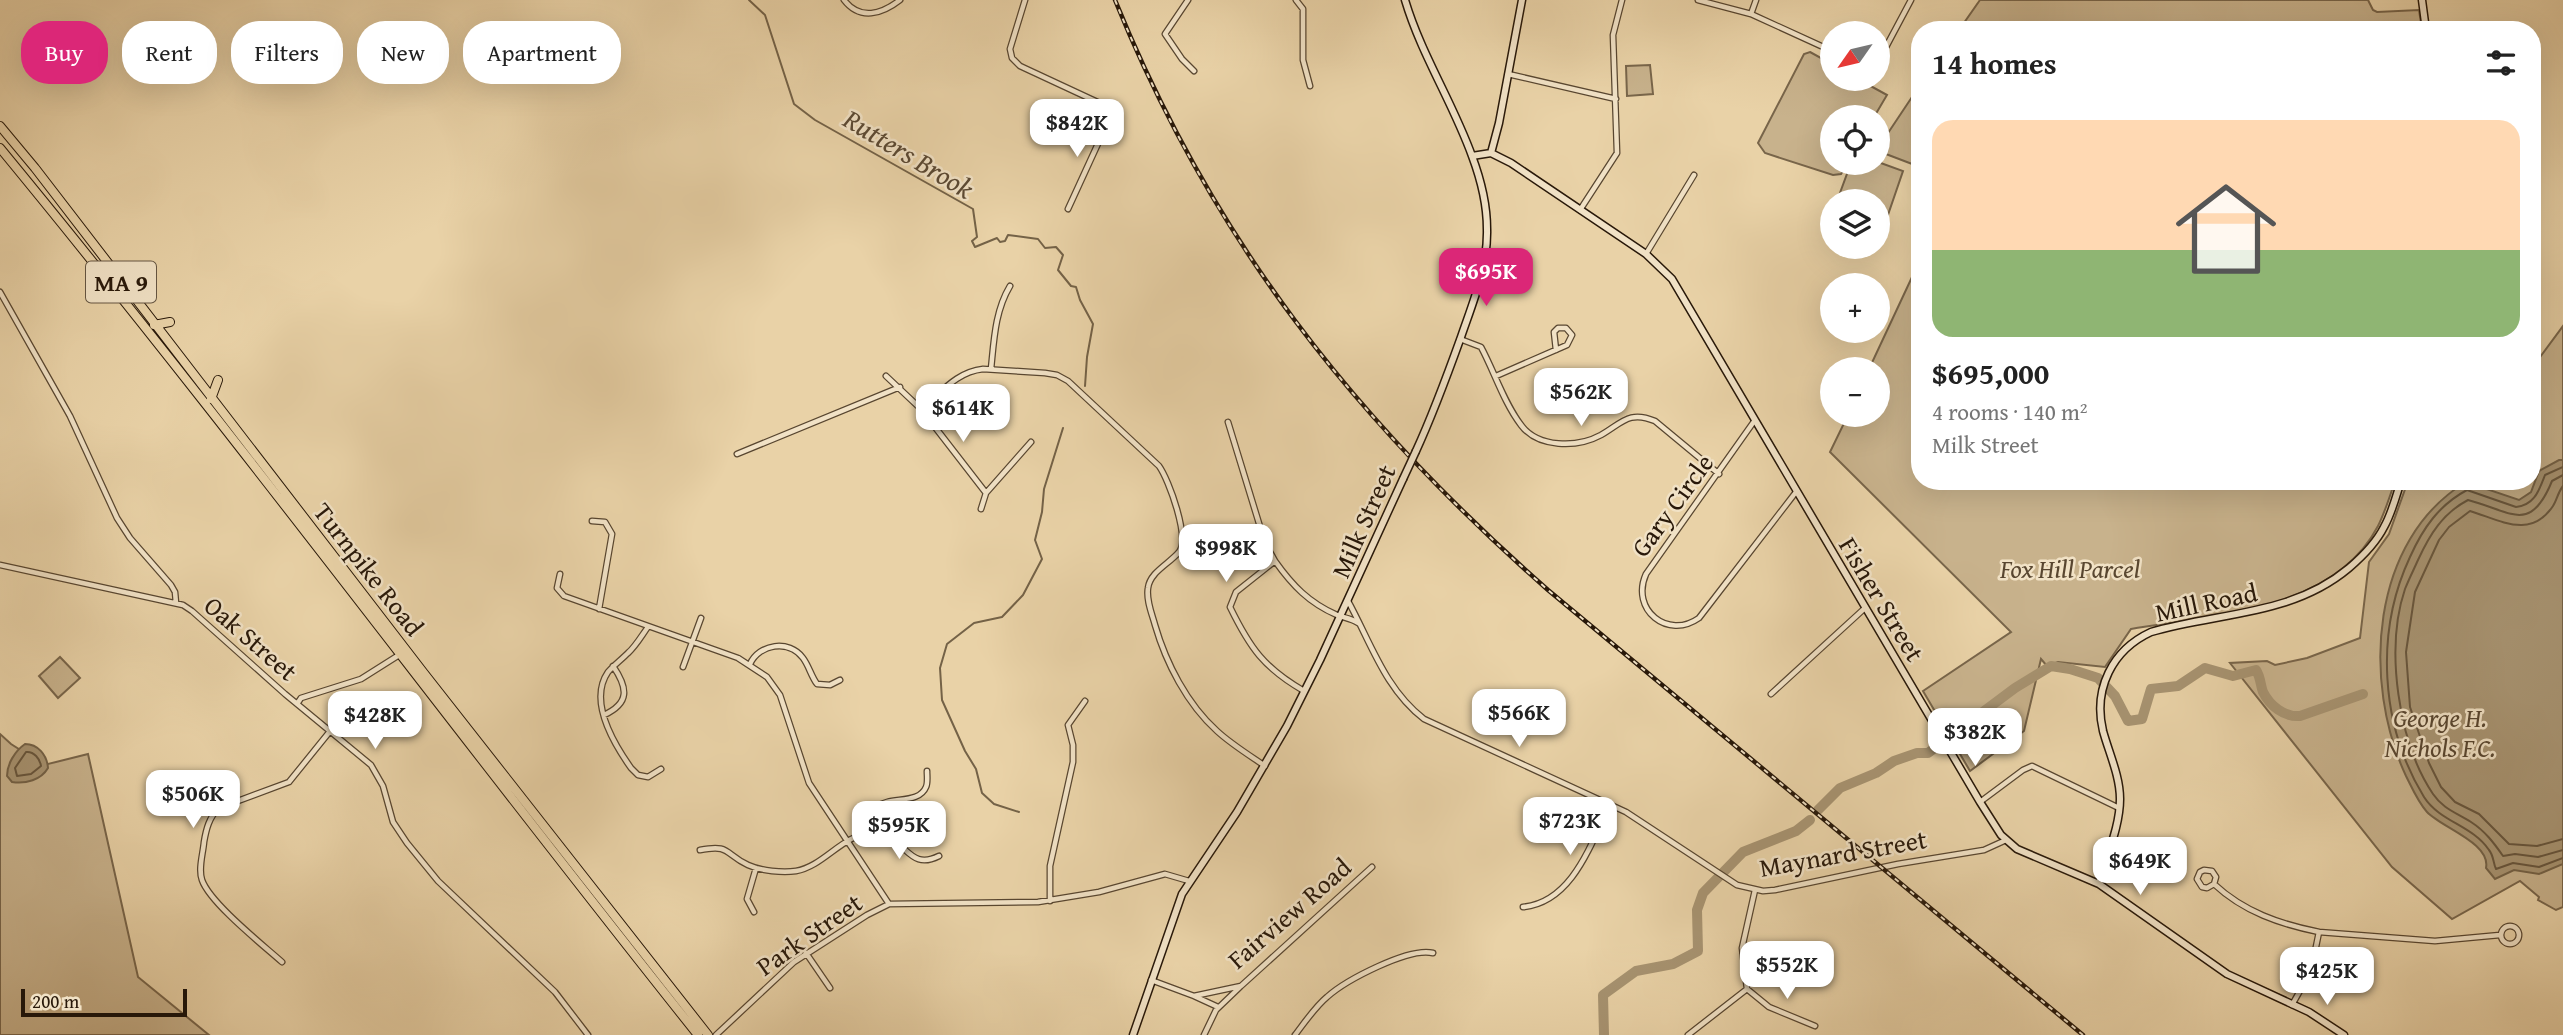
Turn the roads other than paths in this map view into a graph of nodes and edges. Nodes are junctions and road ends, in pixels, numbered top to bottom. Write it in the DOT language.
graph roads {
  1 [pos="844,0"];
  2 [pos="900,0"];
  3 [pos="1025,0"];
  4 [pos="1188,0"];
  5 [pos="1296,0"];
  6 [pos="1405,0"];
  7 [pos="1521,0"];
  8 [pos="1622,0"];
  9 [pos="1698,0"];
  10 [pos="1756,0"];
  11 [pos="1911,0"];
  12 [pos="2423,0"];
  13 [pos="1751,14"];
  14 [pos="2425,21"];
  15 [pos="1890,39"];
  16 [pos="1820,46"];
  17 [pos="1194,71"];
  18 [pos="1507,74"];
  19 [pos="1310,86"];
  20 [pos="1616,99"];
  21 [pos="0,126"];
  22 [pos="0,148"];
  23 [pos="1491,153"];
  24 [pos="1472,156"];
  25 [pos="1695,175"];
  26 [pos="1068,209"];
  27 [pos="1580,210"];
  28 [pos="1646,254"];
  29 [pos="1010,286"];
  30 [pos="0,292"];
  31 [pos="170,322"];
  32 [pos="154,325"];
  33 [pos="1460,339"];
  34 [pos="1556,350"];
  35 [pos="991,370"];
  36 [pos="886,376"];
  37 [pos="1496,376"];
  38 [pos="218,380"];
  39 [pos="900,387"];
  40 [pos="211,399"];
  41 [pos="921,409"];
  42 [pos="1755,420"];
  43 [pos="1228,422"];
  44 [pos="1031,442"];
  45 [pos="737,454"];
  46 [pos="1719,474"];
  47 [pos="2398,490"];
  48 [pos="1796,492"];
  49 [pos="985,493"];
  50 [pos="981,509"];
  51 [pos="592,521"];
  52 [pos="1275,561"];
  53 [pos="0,565"];
  54 [pos="560,573"];
  55 [pos="1348,601"];
  56 [pos="176,603"];
  57 [pos="1865,608"];
  58 [pos="599,610"];
  59 [pos="1340,617"];
  60 [pos="701,618"];
  61 [pos="1359,624"];
  62 [pos="648,626"];
  63 [pos="693,641"];
  64 [pos="400,655"];
  65 [pos="750,664"];
  66 [pos="613,666"];
  67 [pos="683,667"];
  68 [pos="840,680"];
  69 [pos="1305,691"];
  70 [pos="1771,694"];
  71 [pos="1085,701"];
  72 [pos="297,704"];
  73 [pos="604,715"];
  74 [pos="331,730"];
  75 [pos="1265,766"];
  76 [pos="662,769"];
  77 [pos="927,771"];
  78 [pos="1980,803"];
  79 [pos="1610,804"];
  80 [pos="2119,808"];
  81 [pos="871,834"];
  82 [pos="2006,840"];
  83 [pos="848,841"];
  84 [pos="700,850"];
  85 [pos="939,856"];
  86 [pos="1372,867"];
  87 [pos="756,868"];
  88 [pos="1189,881"];
  89 [pos="2099,884"];
  90 [pos="2214,884"];
  91 [pos="1755,890"];
  92 [pos="1051,901"];
  93 [pos="889,904"];
  94 [pos="1524,907"];
  95 [pos="754,912"];
  96 [pos="2319,932"];
  97 [pos="2500,936"];
  98 [pos="806,953"];
  99 [pos="1433,953"];
  100 [pos="282,962"];
  101 [pos="1151,980"];
  102 [pos="1241,986"];
  103 [pos="830,988"];
  104 [pos="1747,989"];
  105 [pos="1194,996"];
  106 [pos="2292,1005"];
  107 [pos="1218,1007"];
  108 [pos="1815,1026"];
  109 [pos="589,1035"];
  110 [pos="698,1035"];
  111 [pos="708,1035"];
  112 [pos="716,1035"];
  113 [pos="1133,1035"];
  114 [pos="1205,1035"];
  115 [pos="1296,1035"];
  116 [pos="1688,1035"];
  117 [pos="2344,1035"];
  1 -- 2 [label="street"];
  3 -- 26 [label="street"];
  4 -- 17 [label="street"];
  5 -- 19 [label="street"];
  6 -- 24 [label="main road, Milk Street"];
  7 -- 18 [label="main road"];
  8 -- 20 [label="street"];
  9 -- 13 [label="street"];
  10 -- 13 [label="street"];
  11 -- 15 [label="street"];
  12 -- 14 [label="main road"];
  13 -- 16 [label="street"];
  18 -- 20 [label="street"];
  18 -- 23 [label="main road"];
  20 -- 27 [label="street"];
  21 -- 32 [label="highway, Turnpike Road / MA 9"];
  22 -- 64 [label="highway, Turnpike Road / MA 9"];
  23 -- 24 [label="main road"];
  23 -- 27 [label="main road, Fisher Street"];
  24 -- 33 [label="main road, Milk Street"];
  25 -- 28 [label="street"];
  27 -- 28 [label="main road, Fisher Street"];
  28 -- 42 [label="main road, Fisher Street"];
  29 -- 35 [label="street"];
  30 -- 56 [label="street, Oak Street"];
  31 -- 32 [label="highway"];
  32 -- 40 [label="highway, Turnpike Road / MA 9"];
  33 -- 37 [label="street"];
  33 -- 55 [label="main road, Milk Street, bridge"];
  34 -- 34 [label="street"];
  34 -- 37 [label="street"];
  35 -- 41 [label="street"];
  35 -- 75 [label="street"];
  36 -- 39 [label="street"];
  37 -- 46 [label="street"];
  38 -- 40 [label="highway"];
  39 -- 41 [label="street"];
  39 -- 45 [label="street"];
  40 -- 111 [label="highway, Turnpike Road / MA 9"];
  41 -- 49 [label="street"];
  42 -- 46 [label="street, Gary Circle"];
  42 -- 48 [label="main road, Fisher Street"];
  43 -- 52 [label="street"];
  44 -- 49 [label="street"];
  46 -- 48 [label="street, Gary Circle"];
  47 -- 80 [label="main road, Mill Road"];
  48 -- 57 [label="main road, Fisher Street"];
  49 -- 50 [label="street"];
  51 -- 58 [label="street"];
  52 -- 59 [label="street"];
  52 -- 69 [label="street"];
  53 -- 56 [label="street"];
  54 -- 58 [label="street"];
  55 -- 59 [label="main road, Milk Street"];
  55 -- 61 [label="street, Maynard Street"];
  56 -- 72 [label="street, Oak Street"];
  57 -- 70 [label="street"];
  57 -- 78 [label="main road, Fisher Street"];
  58 -- 62 [label="street"];
  59 -- 61 [label="street"];
  59 -- 69 [label="main road, Milk Street"];
  60 -- 63 [label="street"];
  61 -- 79 [label="street, Maynard Street"];
  62 -- 63 [label="street"];
  62 -- 66 [label="street"];
  63 -- 65 [label="street"];
  63 -- 67 [label="street"];
  64 -- 72 [label="street"];
  64 -- 110 [label="highway, Turnpike Road / MA 9"];
  65 -- 68 [label="street"];
  65 -- 83 [label="street"];
  66 -- 73 [label="street"];
  66 -- 73 [label="street"];
  69 -- 75 [label="main road, Milk Street"];
  71 -- 92 [label="street"];
  72 -- 74 [label="street, Oak Street"];
  73 -- 76 [label="street"];
  74 -- 100 [label="street"];
  74 -- 109 [label="street, Oak Street"];
  75 -- 88 [label="main road, Milk Street"];
  77 -- 81 [label="street"];
  78 -- 80 [label="street"];
  78 -- 82 [label="main road, Fisher Street"];
  79 -- 91 [label="street, Maynard Street"];
  79 -- 94 [label="street"];
  80 -- 89 [label="main road, Mill Road"];
  81 -- 83 [label="street"];
  81 -- 85 [label="street"];
  82 -- 89 [label="main road, Fisher Street"];
  82 -- 91 [label="street, Maynard Street"];
  83 -- 87 [label="street"];
  83 -- 93 [label="street"];
  84 -- 87 [label="street"];
  86 -- 102 [label="street, Fairview Road"];
  87 -- 95 [label="street"];
  88 -- 92 [label="street, Park Street"];
  88 -- 101 [label="main road, Milk Street"];
  89 -- 106 [label="main road, Fisher Street"];
  90 -- 90 [label="street"];
  90 -- 96 [label="street"];
  91 -- 104 [label="street"];
  92 -- 93 [label="street, Park Street"];
  93 -- 98 [label="street, Park Street"];
  96 -- 97 [label="street"];
  96 -- 106 [label="street"];
  97 -- 97 [label="street"];
  98 -- 103 [label="street"];
  98 -- 112 [label="street, Park Street"];
  99 -- 115 [label="street"];
  101 -- 105 [label="street"];
  101 -- 113 [label="main road, Milk Street"];
  102 -- 105 [label="street, Fairview Road"];
  102 -- 107 [label="street"];
  104 -- 108 [label="street"];
  104 -- 116 [label="street"];
  105 -- 107 [label="street"];
  106 -- 117 [label="main road, Fisher Street"];
  107 -- 114 [label="street"];
}
